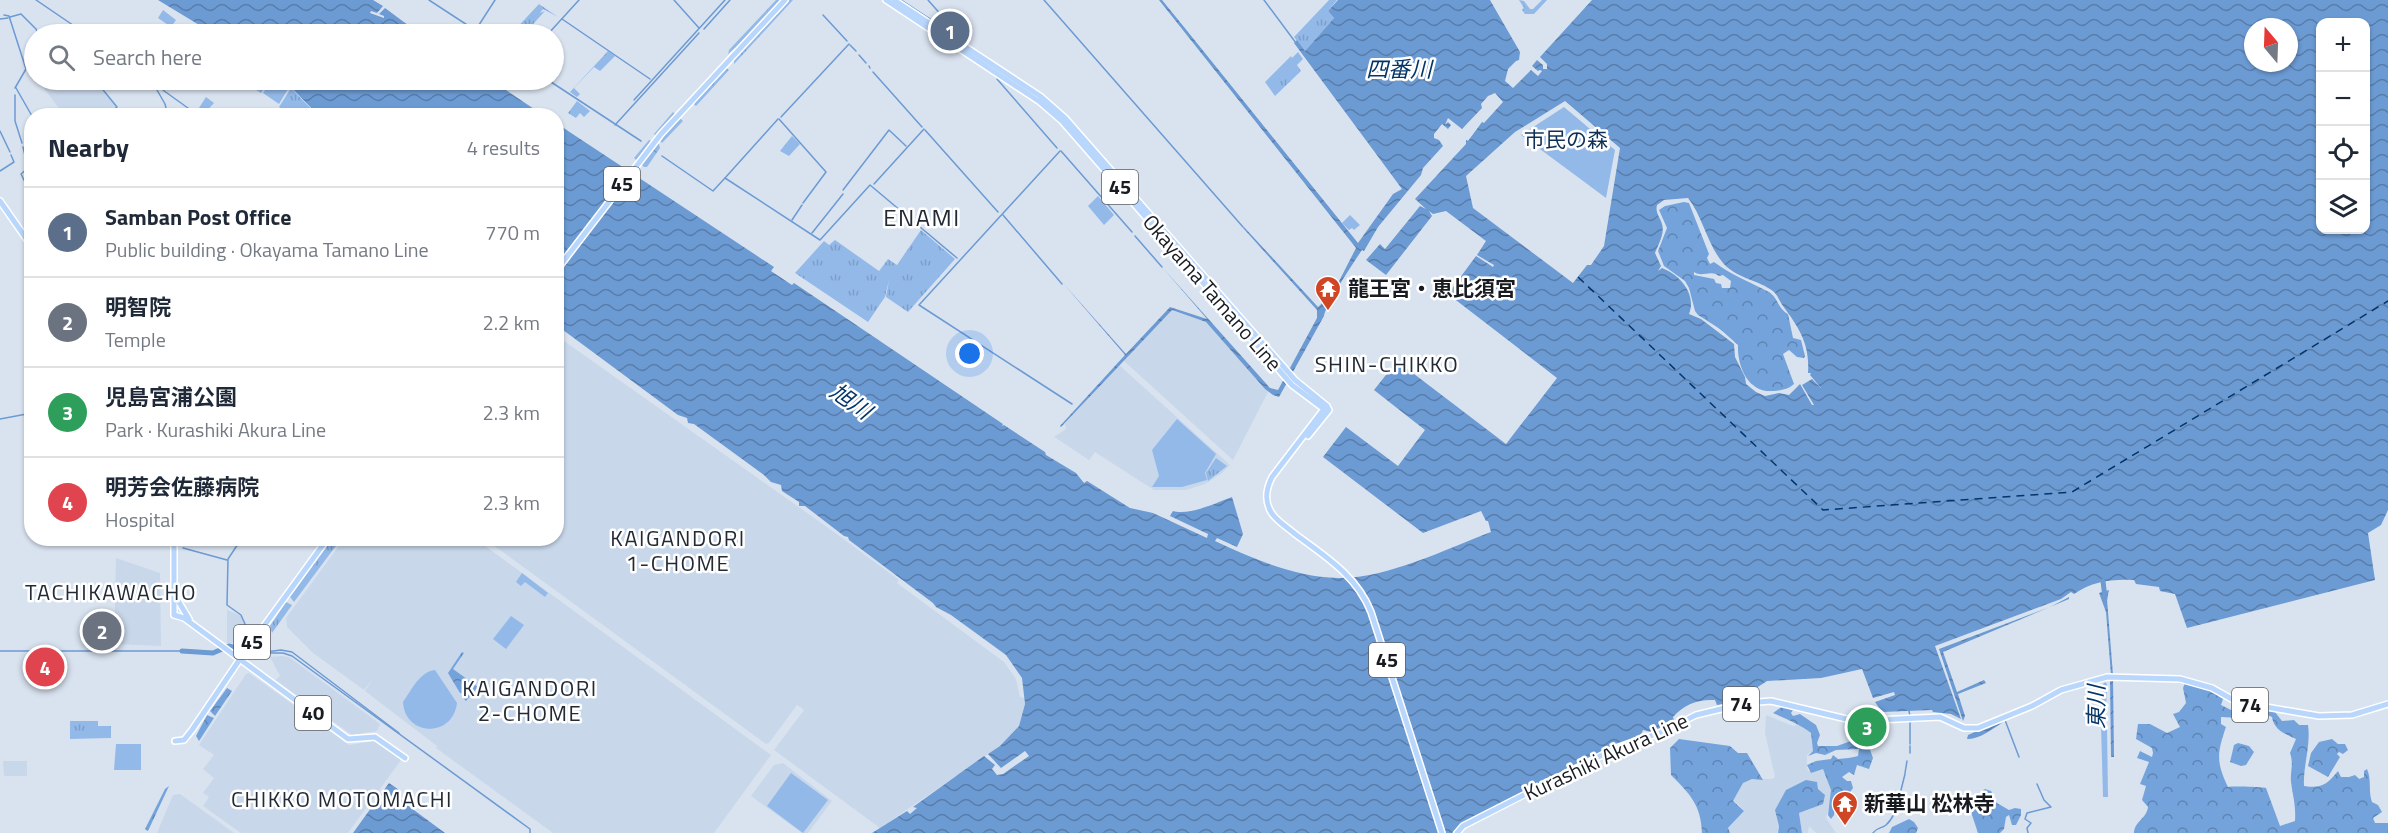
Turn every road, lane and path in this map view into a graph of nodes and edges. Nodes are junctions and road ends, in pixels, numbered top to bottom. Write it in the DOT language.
graph roads {
  1 [pos="785,0"];
  2 [pos="886,0"];
  3 [pos="894,0"];
  4 [pos="0,195"];
  5 [pos="0,201"];
  6 [pos="24,230"];
  7 [pos="24,236"];
  8 [pos="564,260"];
  9 [pos="1280,522"];
  10 [pos="175,546"];
  11 [pos="175,546"];
  12 [pos="322,546"];
  13 [pos="177,599"];
  14 [pos="176,615"];
  15 [pos="195,627"];
  16 [pos="240,659"];
  17 [pos="2388,704"];
  18 [pos="175,741"];
  19 [pos="405,758"];
  20 [pos="1442,833"];
  21 [pos="1457,833"];
  1 -- 8 [label="main road, 45"];
  2 -- 9 [label="main road, Okayama Tamano Line / 45"];
  3 -- 9 [label="main road, Okayama Tamano Line / 45"];
  4 -- 6 [label="main road"];
  5 -- 7 [label="main road"];
  9 -- 20 [label="main road, Okayama Tamano Line / 45"];
  10 -- 13 [label="main road"];
  11 -- 14 [label="main road"];
  12 -- 16 [label="main road, 45"];
  13 -- 14 [label="main road"];
  13 -- 15 [label="main road, 40"];
  14 -- 15 [label="main road, 40"];
  15 -- 16 [label="main road, 40"];
  16 -- 18 [label="main road, 45"];
  16 -- 19 [label="main road, 40"];
  17 -- 21 [label="main road, Kurashiki Akura Line / 74"];
}
